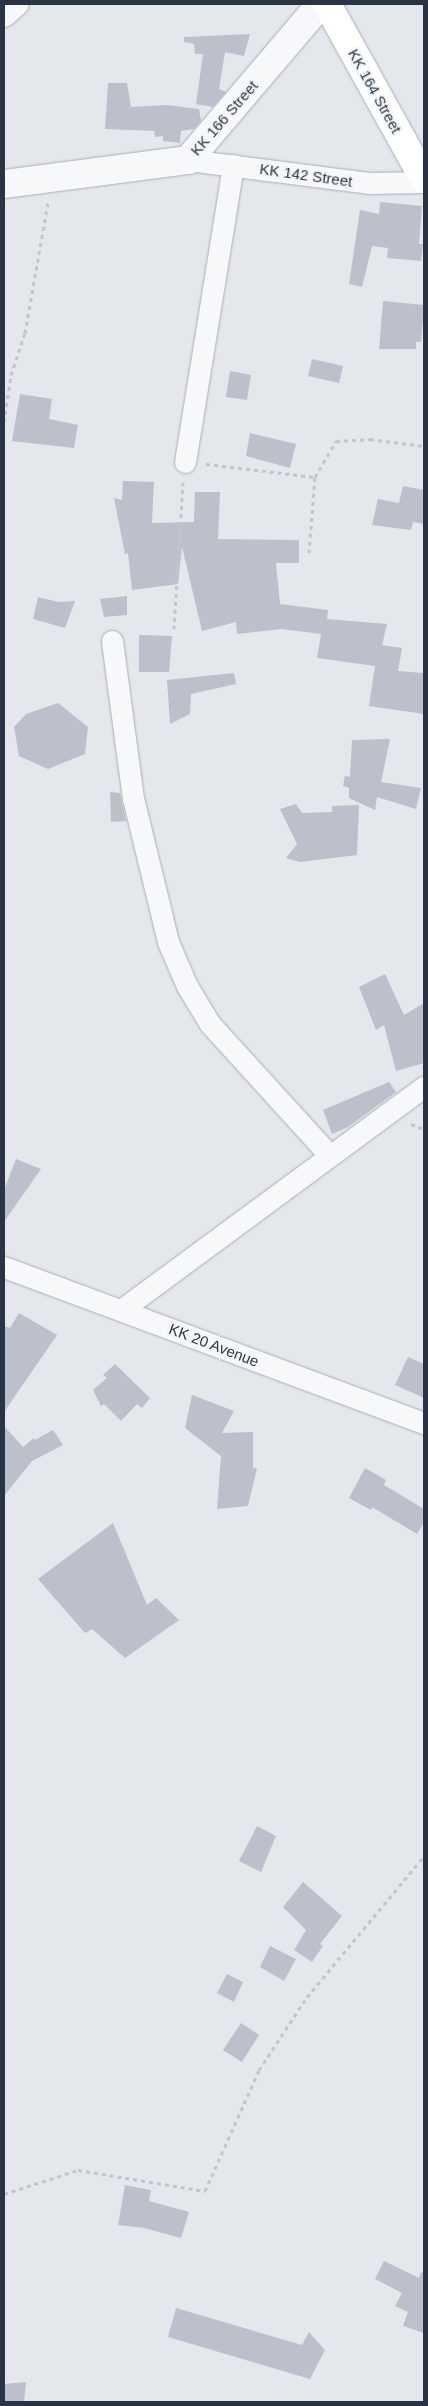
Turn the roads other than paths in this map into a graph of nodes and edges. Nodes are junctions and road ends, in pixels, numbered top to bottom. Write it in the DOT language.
graph roads {
  1 [pos="18,4"];
  2 [pos="321,4"];
  3 [pos="327,4"];
  4 [pos="4,16"];
  5 [pos="188,160"];
  6 [pos="233,166"];
  7 [pos="424,181"];
  8 [pos="4,184"];
  9 [pos="185,462"];
  10 [pos="112,642"];
  11 [pos="424,1087"];
  12 [pos="329,1155"];
  13 [pos="4,1266"];
  14 [pos="121,1310"];
  15 [pos="424,1422"];
  1 -- 4 [label="street"];
  2 -- 5 [label="street, KK 166 Street"];
  3 -- 7 [label="main road, KK 164 Street"];
  5 -- 6 [label="street, KK 142 Street"];
  5 -- 8 [label="street, KK 166 Street"];
  6 -- 7 [label="street, KK 142 Street"];
  6 -- 9 [label="street"];
  10 -- 12 [label="street"];
  11 -- 12 [label="street"];
  12 -- 14 [label="street"];
  13 -- 14 [label="street, KK 20 Avenue"];
  14 -- 15 [label="street, KK 20 Avenue"];
}
